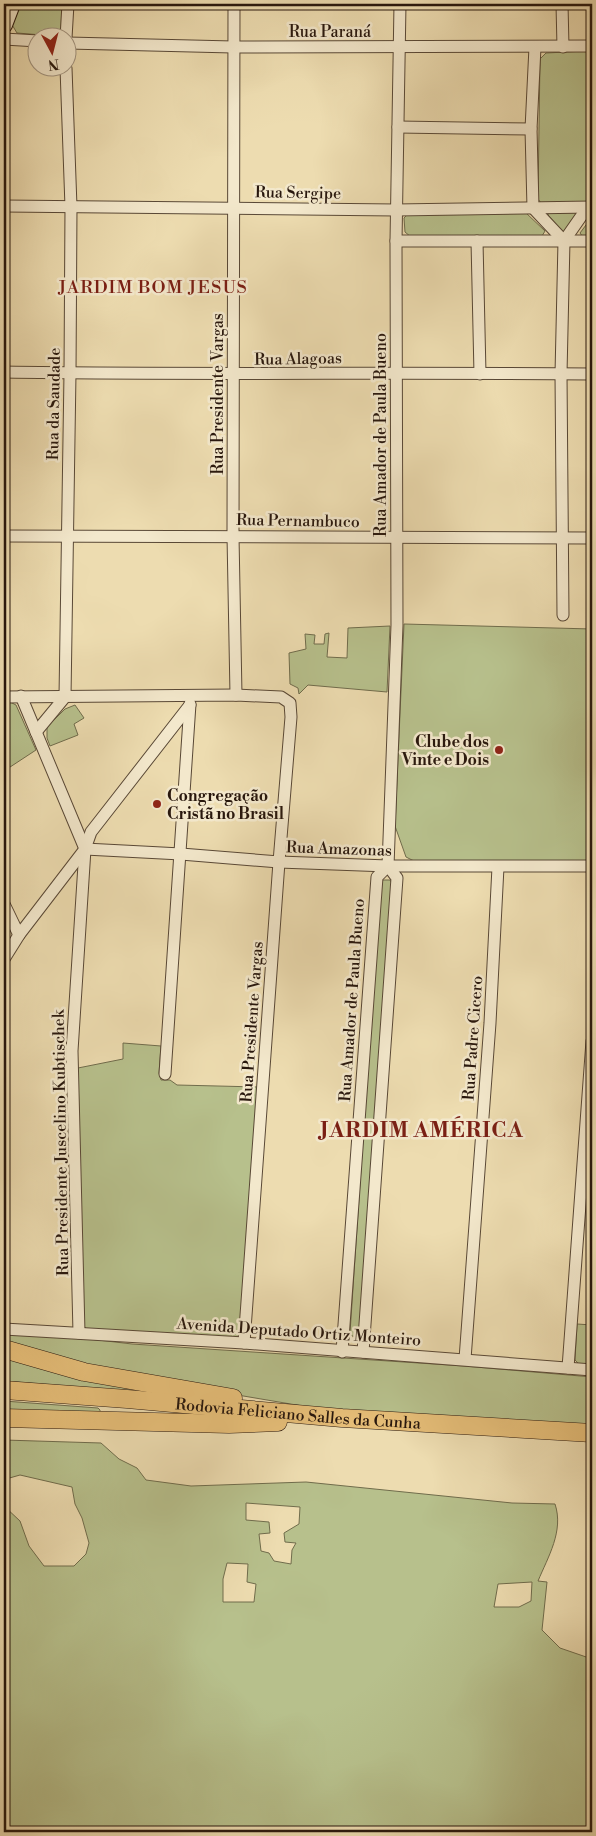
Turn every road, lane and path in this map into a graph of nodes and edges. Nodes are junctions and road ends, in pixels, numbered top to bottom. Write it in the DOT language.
graph roads {
  1 [pos="12,4"];
  2 [pos="68,4"];
  3 [pos="234,4"];
  4 [pos="400,4"];
  5 [pos="562,4"];
  6 [pos="4,26"];
  7 [pos="67,28"];
  8 [pos="4,40"];
  9 [pos="28,41"];
  10 [pos="78,43"];
  11 [pos="592,46"];
  12 [pos="233,47"];
  13 [pos="398,47"];
  14 [pos="535,47"];
  15 [pos="562,47"];
  16 [pos="66,78"];
  17 [pos="398,127"];
  18 [pos="530,129"];
  19 [pos="4,206"];
  20 [pos="71,207"];
  21 [pos="234,208"];
  22 [pos="533,208"];
  23 [pos="590,208"];
  24 [pos="396,210"];
  25 [pos="396,241"];
  26 [pos="477,241"];
  27 [pos="564,241"];
  28 [pos="592,242"];
  29 [pos="4,372"];
  30 [pos="70,373"];
  31 [pos="396,373"];
  32 [pos="480,374"];
  33 [pos="562,374"];
  34 [pos="592,374"];
  35 [pos="233,375"];
  36 [pos="4,536"];
  37 [pos="66,536"];
  38 [pos="233,536"];
  39 [pos="397,537"];
  40 [pos="562,538"];
  41 [pos="592,538"];
  42 [pos="563,615"];
  43 [pos="236,695"];
  44 [pos="21,696"];
  45 [pos="4,697"];
  46 [pos="65,697"];
  47 [pos="190,700"];
  48 [pos="36,732"];
  49 [pos="85,850"];
  50 [pos="181,854"];
  51 [pos="279,862"];
  52 [pos="388,866"];
  53 [pos="592,866"];
  54 [pos="498,868"];
  55 [pos="4,904"];
  56 [pos="19,935"];
  57 [pos="4,959"];
  58 [pos="592,1041"];
  59 [pos="165,1074"];
  60 [pos="4,1329"];
  61 [pos="79,1332"];
  62 [pos="244,1343"];
  63 [pos="4,1349"];
  64 [pos="342,1352"];
  65 [pos="363,1352"];
  66 [pos="465,1359"];
  67 [pos="568,1368"];
  68 [pos="592,1370"];
  69 [pos="4,1390"];
  70 [pos="4,1418"];
  71 [pos="342,1418"];
  72 [pos="592,1433"];
  1 -- 6 [label="street"];
  2 -- 7 [label="street"];
  3 -- 12 [label="street, Rua Presidente Vargas"];
  4 -- 13 [label="street, Rua Amador de Paula Bueno"];
  5 -- 15 [label="street"];
  8 -- 9 [label="street"];
  10 -- 12 [label="street, Rua Paraná"];
  11 -- 15 [label="street, Rua Paraná"];
  12 -- 13 [label="street, Rua Paraná"];
  12 -- 21 [label="street, Rua Presidente Vargas"];
  13 -- 14 [label="street, Rua Paraná"];
  13 -- 17 [label="street, Rua Amador de Paula Bueno"];
  14 -- 15 [label="street, Rua Paraná"];
  14 -- 18 [label="street"];
  16 -- 20 [label="street, Rua da Saudade"];
  17 -- 18 [label="street"];
  17 -- 24 [label="street, Rua Amador de Paula Bueno"];
  18 -- 22 [label="street"];
  19 -- 20 [label="street, Rua Sergipe"];
  20 -- 21 [label="street, Rua Sergipe"];
  20 -- 30 [label="street, Rua da Saudade"];
  21 -- 24 [label="street, Rua Sergipe"];
  21 -- 35 [label="street, Rua Presidente Vargas"];
  22 -- 23 [label="street, Rua Sergipe"];
  22 -- 24 [label="street, Rua Sergipe"];
  22 -- 27 [label="street"];
  23 -- 27 [label="street"];
  24 -- 25 [label="street, Rua Amador de Paula Bueno"];
  25 -- 26 [label="street"];
  25 -- 31 [label="street, Rua Amador de Paula Bueno"];
  26 -- 27 [label="street"];
  26 -- 32 [label="street"];
  27 -- 28 [label="street"];
  27 -- 33 [label="street"];
  29 -- 30 [label="street, Rua Alagoas"];
  30 -- 35 [label="street, Rua Alagoas"];
  30 -- 37 [label="street, Rua da Saudade"];
  31 -- 32 [label="street, Rua Alagoas"];
  31 -- 35 [label="street, Rua Alagoas"];
  31 -- 39 [label="street, Rua Amador de Paula Bueno"];
  32 -- 33 [label="street, Rua Alagoas"];
  33 -- 34 [label="street, Rua Alagoas"];
  33 -- 40 [label="street"];
  35 -- 38 [label="street, Rua Presidente Vargas"];
  36 -- 37 [label="street, Rua Pernambuco"];
  37 -- 38 [label="street, Rua Pernambuco"];
  37 -- 46 [label="street, Rua da Saudade"];
  38 -- 39 [label="street, Rua Pernambuco"];
  38 -- 43 [label="street, Rua Presidente Vargas"];
  39 -- 40 [label="street, Rua Pernambuco"];
  39 -- 52 [label="street, Rua Amador de Paula Bueno"];
  40 -- 41 [label="street, Rua Pernambuco"];
  40 -- 42 [label="street"];
  43 -- 47 [label="street"];
  43 -- 51 [label="street, Rua Presidente Vargas"];
  44 -- 45 [label="street"];
  44 -- 46 [label="street"];
  44 -- 48 [label="street, Rua Presidente Juscelino Kubtischek"];
  46 -- 47 [label="street"];
  46 -- 48 [label="street"];
  47 -- 49 [label="street"];
  47 -- 50 [label="street"];
  48 -- 49 [label="street, Rua Presidente Juscelino Kubtischek"];
  49 -- 50 [label="street, Rua Amazonas"];
  49 -- 56 [label="street"];
  49 -- 61 [label="street, Rua Presidente Juscelino Kubtischek"];
  50 -- 51 [label="street, Rua Amazonas"];
  50 -- 59 [label="street"];
  51 -- 52 [label="street, Rua Amazonas"];
  51 -- 62 [label="street, Rua Presidente Vargas"];
  52 -- 54 [label="street, Rua Amazonas"];
  52 -- 64 [label="street, Rua Amador de Paula Bueno"];
  52 -- 65 [label="street, Rua Amador de Paula Bueno"];
  53 -- 54 [label="street, Rua Amazonas"];
  54 -- 66 [label="street, Rua Padre Cicero"];
  55 -- 56 [label="street"];
  56 -- 57 [label="street"];
  58 -- 67 [label="street"];
  60 -- 61 [label="street, Avenida Deputado Ortiz Monteiro"];
  61 -- 62 [label="street, Avenida Deputado Ortiz Monteiro"];
  62 -- 64 [label="street, Avenida Deputado Ortiz Monteiro"];
  63 -- 71 [label="main road"];
  64 -- 65 [label="street, Avenida Deputado Ortiz Monteiro"];
  65 -- 66 [label="street, Avenida Deputado Ortiz Monteiro"];
  66 -- 67 [label="street, Avenida Deputado Ortiz Monteiro"];
  67 -- 68 [label="street, Avenida Deputado Ortiz Monteiro"];
  69 -- 71 [label="main road, Rodovia Feliciano Salles da Cunha"];
  70 -- 71 [label="main road"];
  71 -- 72 [label="main road, Rodovia Feliciano Salles da Cunha"];
}
